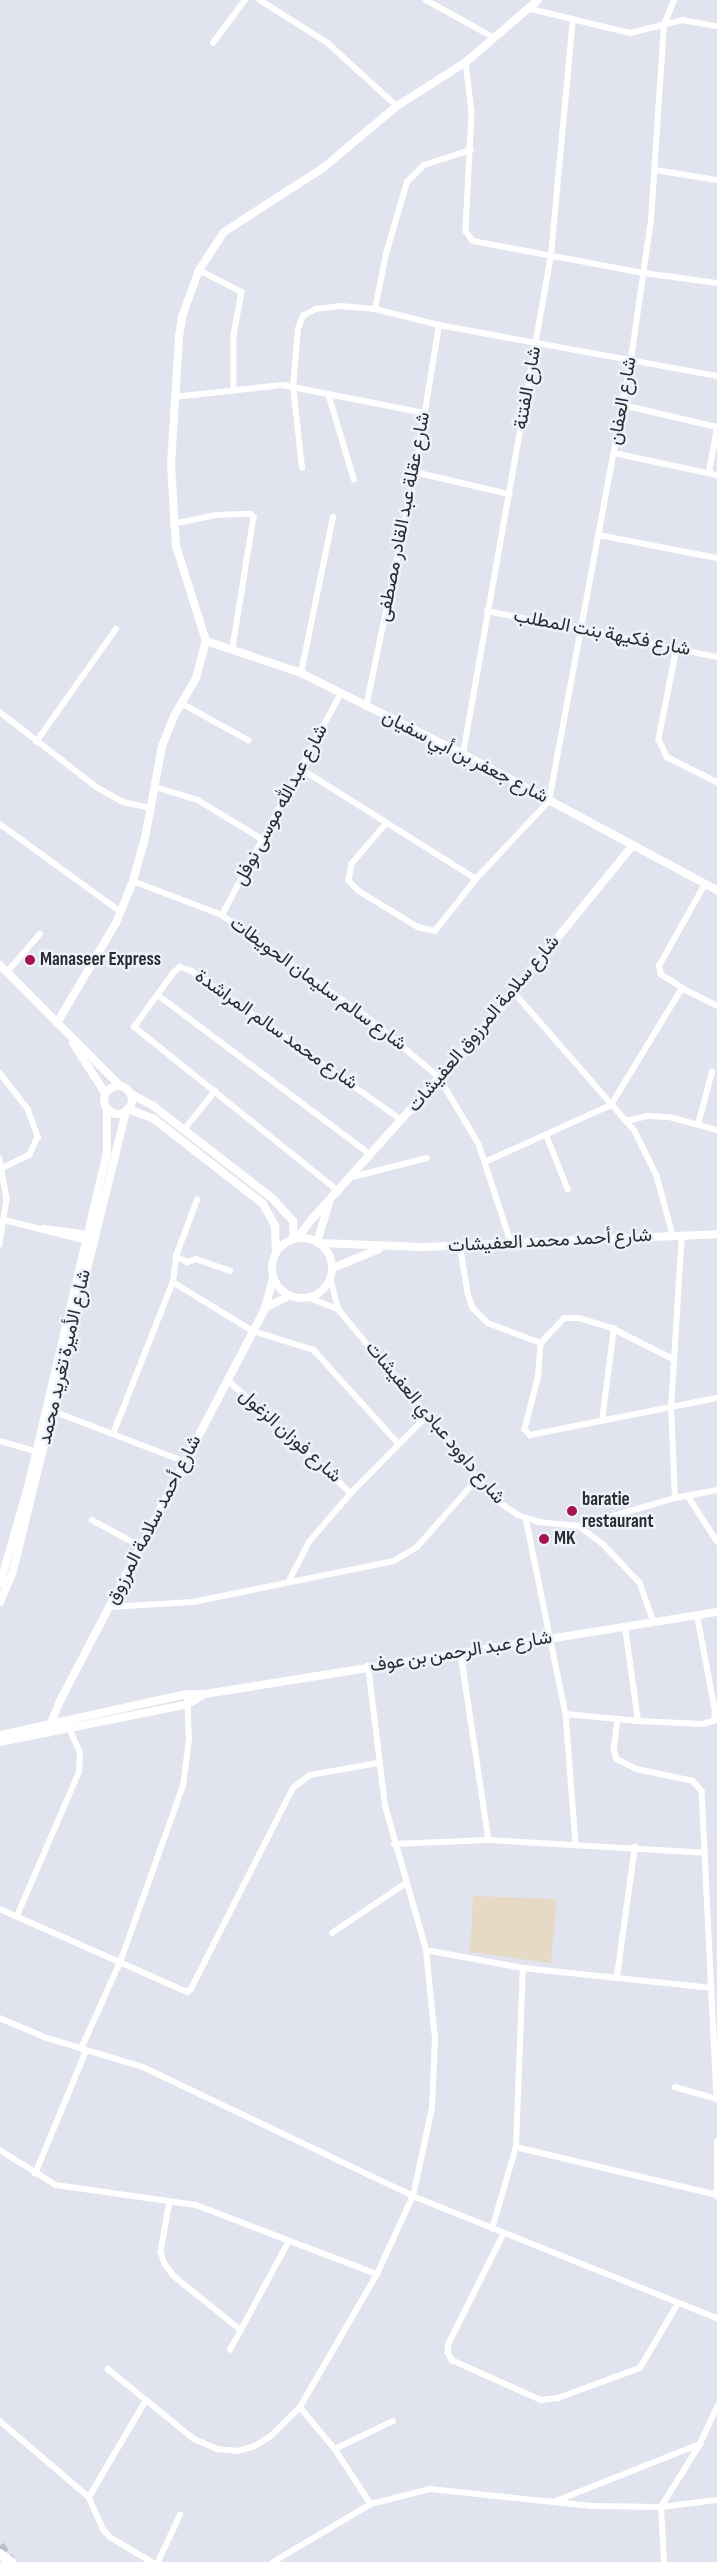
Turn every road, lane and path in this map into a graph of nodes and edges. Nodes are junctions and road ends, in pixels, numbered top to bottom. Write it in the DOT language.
graph roads {
  1 [pos="245,0"];
  2 [pos="260,0"];
  3 [pos="426,0"];
  4 [pos="538,0"];
  5 [pos="674,0"];
  6 [pos="530,9"];
  7 [pos="573,20"];
  8 [pos="664,25"];
  9 [pos="717,26"];
  10 [pos="495,38"];
  11 [pos="213,43"];
  12 [pos="466,62"];
  13 [pos="397,106"];
  14 [pos="471,150"];
  15 [pos="655,170"];
  16 [pos="717,180"];
  17 [pos="551,255"];
  18 [pos="199,270"];
  19 [pos="644,273"];
  20 [pos="717,283"];
  21 [pos="375,309"];
  22 [pos="439,325"];
  23 [pos="536,342"];
  24 [pos="631,359"];
  25 [pos="717,376"];
  26 [pos="293,387"];
  27 [pos="234,390"];
  28 [pos="329,395"];
  29 [pos="174,397"];
  30 [pos="623,405"];
  31 [pos="425,413"];
  32 [pos="717,427"];
  33 [pos="614,452"];
  34 [pos="302,468"];
  35 [pos="415,472"];
  36 [pos="708,473"];
  37 [pos="717,475"];
  38 [pos="354,480"];
  39 [pos="509,494"];
  40 [pos="333,517"];
  41 [pos="173,524"];
  42 [pos="599,535"];
  43 [pos="717,558"];
  44 [pos="487,611"];
  45 [pos="583,628"];
  46 [pos="116,629"];
  47 [pos="206,641"];
  48 [pos="233,648"];
  49 [pos="677,648"];
  50 [pos="717,657"];
  51 [pos="301,673"];
  52 [pos="340,695"];
  53 [pos="181,703"];
  54 [pos="366,707"];
  55 [pos="0,712"];
  56 [pos="248,740"];
  57 [pos="36,742"];
  58 [pos="463,754"];
  59 [pos="300,768"];
  60 [pos="717,782"];
  61 [pos="155,787"];
  62 [pos="549,800"];
  63 [pos="151,808"];
  64 [pos="387,823"];
  65 [pos="0,824"];
  66 [pos="262,839"];
  67 [pos="632,846"];
  68 [pos="476,879"];
  69 [pos="133,881"];
  70 [pos="705,884"];
  71 [pos="717,890"];
  72 [pos="121,912"];
  73 [pos="222,915"];
  74 [pos="40,934"];
  75 [pos="0,965"];
  76 [pos="7,972"];
  77 [pos="682,988"];
  78 [pos="513,991"];
  79 [pos="158,996"];
  80 [pos="717,1006"];
  81 [pos="57,1023"];
  82 [pos="68,1034"];
  83 [pos="712,1072"];
  84 [pos="0,1073"];
  85 [pos="439,1077"];
  86 [pos="119,1085"];
  87 [pos="215,1092"];
  88 [pos="105,1093"];
  89 [pos="131,1094"];
  90 [pos="611,1106"];
  91 [pos="107,1108"];
  92 [pos="127,1110"];
  93 [pos="402,1120"];
  94 [pos="626,1121"];
  95 [pos="698,1125"];
  96 [pos="184,1130"];
  97 [pos="717,1130"];
  98 [pos="547,1136"];
  99 [pos="371,1155"];
  100 [pos="427,1158"];
  101 [pos="0,1159"];
  102 [pos="485,1162"];
  103 [pos="3,1168"];
  104 [pos="352,1178"];
  105 [pos="568,1190"];
  106 [pos="339,1192"];
  107 [pos="332,1199"];
  108 [pos="197,1200"];
  109 [pos="6,1220"];
  110 [pos="673,1234"];
  111 [pos="682,1234"];
  112 [pos="717,1234"];
  113 [pos="87,1237"];
  114 [pos="296,1238"];
  115 [pos="319,1242"];
  116 [pos="511,1242"];
  117 [pos="0,1244"];
  118 [pos="460,1245"];
  119 [pos="384,1247"];
  120 [pos="276,1252"];
  121 [pos="176,1256"];
  122 [pos="333,1268"];
  123 [pos="230,1271"];
  124 [pos="273,1278"];
  125 [pos="331,1279"];
  126 [pos="173,1282"];
  127 [pos="289,1296"];
  128 [pos="310,1298"];
  129 [pos="265,1308"];
  130 [pos="339,1310"];
  131 [pos="614,1329"];
  132 [pos="253,1331"];
  133 [pos="540,1343"];
  134 [pos="675,1360"];
  135 [pos="228,1380"];
  136 [pos="717,1398"];
  137 [pos="671,1408"];
  138 [pos="52,1411"];
  139 [pos="428,1415"];
  140 [pos="602,1421"];
  141 [pos="113,1434"];
  142 [pos="0,1440"];
  143 [pos="398,1443"];
  144 [pos="36,1451"];
  145 [pos="183,1461"];
  146 [pos="478,1478"];
  147 [pos="717,1490"];
  148 [pos="351,1493"];
  149 [pos="688,1496"];
  150 [pos="675,1498"];
  151 [pos="526,1518"];
  152 [pos="92,1520"];
  153 [pos="579,1526"];
  154 [pos="717,1541"];
  155 [pos="140,1546"];
  156 [pos="289,1581"];
  157 [pos="0,1584"];
  158 [pos="0,1602"];
  159 [pos="109,1608"];
  160 [pos="717,1612"];
  161 [pos="697,1616"];
  162 [pos="654,1622"];
  163 [pos="625,1627"];
  164 [pos="551,1639"];
  165 [pos="461,1653"];
  166 [pos="368,1666"];
  167 [pos="187,1694"];
  168 [pos="205,1694"];
  169 [pos="188,1704"];
  170 [pos="566,1714"];
  171 [pos="618,1719"];
  172 [pos="638,1721"];
  173 [pos="70,1728"];
  174 [pos="47,1730"];
  175 [pos="0,1734"];
  176 [pos="0,1742"];
  177 [pos="378,1762"];
  178 [pos="489,1840"];
  179 [pos="576,1843"];
  180 [pos="394,1844"];
  181 [pos="635,1847"];
  182 [pos="705,1853"];
  183 [pos="405,1884"];
  184 [pos="0,1909"];
  185 [pos="17,1916"];
  186 [pos="332,1933"];
  187 [pos="426,1950"];
  188 [pos="121,1960"];
  189 [pos="523,1968"];
  190 [pos="617,1976"];
  191 [pos="712,1988"];
  192 [pos="715,2013"];
  193 [pos="0,2018"];
  194 [pos="83,2050"];
  195 [pos="675,2087"];
  196 [pos="717,2096"];
  197 [pos="717,2099"];
  198 [pos="717,2142"];
  199 [pos="516,2147"];
  200 [pos="0,2150"];
  201 [pos="35,2174"];
  202 [pos="413,2196"];
  203 [pos="717,2197"];
  204 [pos="170,2201"];
  205 [pos="492,2229"];
  206 [pos="504,2234"];
  207 [pos="289,2241"];
  208 [pos="377,2274"];
  209 [pos="677,2305"];
  210 [pos="717,2318"];
  211 [pos="241,2330"];
  212 [pos="230,2350"];
  213 [pos="108,2369"];
  214 [pos="146,2402"];
  215 [pos="300,2407"];
  216 [pos="717,2407"];
  217 [pos="0,2421"];
  218 [pos="394,2421"];
  219 [pos="700,2444"];
  220 [pos="335,2449"];
  221 [pos="89,2497"];
  222 [pos="717,2500"];
  223 [pos="554,2502"];
  224 [pos="371,2504"];
  225 [pos="661,2507"];
  226 [pos="180,2514"];
  227 [pos="0,2554"];
  228 [pos="11,2562"];
  229 [pos="152,2562"];
  230 [pos="158,2562"];
  231 [pos="273,2562"];
  232 [pos="664,2562"];
  1 -- 11 [label="street"];
  2 -- 13 [label="street"];
  3 -- 10 [label="street"];
  4 -- 6 [label="street"];
  5 -- 8 [label="street, شارع العفان"];
  6 -- 7 [label="street"];
  6 -- 10 [label="street"];
  7 -- 8 [label="street"];
  7 -- 17 [label="street, شارع الفتنة"];
  8 -- 9 [label="street"];
  8 -- 15 [label="street, شارع العفان"];
  10 -- 12 [label="street"];
  12 -- 13 [label="street"];
  12 -- 14 [label="street"];
  13 -- 18 [label="street"];
  14 -- 17 [label="street"];
  14 -- 21 [label="street"];
  15 -- 16 [label="street"];
  15 -- 19 [label="street, شارع العفان"];
  17 -- 19 [label="street"];
  17 -- 23 [label="street, شارع الفتنة"];
  18 -- 27 [label="street"];
  18 -- 29 [label="street"];
  19 -- 20 [label="street"];
  19 -- 24 [label="street, شارع العفان"];
  21 -- 22 [label="street"];
  21 -- 26 [label="street"];
  22 -- 23 [label="street"];
  22 -- 31 [label="street, شارع عقلة عبد القادر مصطفى"];
  23 -- 24 [label="street"];
  23 -- 39 [label="street, شارع الفتنة"];
  24 -- 25 [label="street"];
  24 -- 30 [label="street, شارع العفان"];
  26 -- 27 [label="street"];
  26 -- 28 [label="street"];
  26 -- 34 [label="street"];
  27 -- 29 [label="street"];
  28 -- 31 [label="street"];
  28 -- 38 [label="street"];
  29 -- 41 [label="street"];
  30 -- 32 [label="street"];
  30 -- 33 [label="street, شارع العفان"];
  31 -- 35 [label="street, شارع عقلة عبد القادر مصطفى"];
  32 -- 36 [label="street"];
  33 -- 36 [label="street"];
  33 -- 42 [label="street, شارع العفان"];
  35 -- 39 [label="street"];
  35 -- 54 [label="street, شارع عقلة عبد القادر مصطفى"];
  36 -- 37 [label="street"];
  39 -- 44 [label="street, شارع الفتنة"];
  40 -- 51 [label="street"];
  41 -- 47 [label="street"];
  41 -- 48 [label="street"];
  42 -- 43 [label="street"];
  42 -- 45 [label="street, شارع العفان"];
  44 -- 45 [label="street, شارع فكيهة بنت المطلب"];
  44 -- 58 [label="street, شارع الفتنة"];
  45 -- 49 [label="street, شارع فكيهة بنت المطلب"];
  45 -- 62 [label="street, شارع العفان"];
  46 -- 57 [label="street"];
  47 -- 48 [label="street, شارع جعفر بن أبي سفيان"];
  47 -- 53 [label="street"];
  48 -- 51 [label="street, شارع جعفر بن أبي سفيان"];
  49 -- 50 [label="street, شارع فكيهة بنت المطلب"];
  49 -- 60 [label="street"];
  51 -- 52 [label="street, شارع جعفر بن أبي سفيان"];
  52 -- 54 [label="street, شارع جعفر بن أبي سفيان"];
  52 -- 59 [label="street, شارع عبدالله موسى نوفل"];
  53 -- 56 [label="street"];
  53 -- 61 [label="street"];
  54 -- 58 [label="street, شارع جعفر بن أبي سفيان"];
  55 -- 57 [label="street"];
  57 -- 63 [label="street"];
  58 -- 62 [label="street, شارع جعفر بن أبي سفيان"];
  59 -- 64 [label="street"];
  59 -- 66 [label="street, شارع عبدالله موسى نوفل"];
  61 -- 63 [label="street"];
  61 -- 66 [label="street"];
  62 -- 67 [label="street, شارع جعفر بن أبي سفيان"];
  62 -- 68 [label="street"];
  63 -- 69 [label="street"];
  64 -- 68 [label="street"];
  64 -- 68 [label="street"];
  65 -- 72 [label="street"];
  66 -- 73 [label="street, شارع عبدالله موسى نوفل"];
  67 -- 70 [label="street, شارع جعفر بن أبي سفيان"];
  67 -- 78 [label="street, شارع سلامة المرزوق العفيشات"];
  69 -- 72 [label="street"];
  69 -- 73 [label="street, شارع سالم سليمان الحويطات"];
  70 -- 71 [label="street, شارع جعفر بن أبي سفيان"];
  70 -- 77 [label="street"];
  72 -- 81 [label="street"];
  73 -- 85 [label="street, شارع سالم سليمان الحويطات"];
  74 -- 76 [label="street"];
  75 -- 76 [label="street"];
  76 -- 81 [label="street"];
  77 -- 80 [label="street"];
  77 -- 90 [label="street"];
  78 -- 85 [label="street, شارع سلامة المرزوق العفيشات"];
  78 -- 90 [label="street"];
  79 -- 87 [label="street, شارع محمد سالم المراشدة"];
  79 -- 93 [label="street, شارع محمد سالم المراشدة"];
  79 -- 99 [label="street"];
  81 -- 82 [label="street"];
  82 -- 86 [label="street"];
  82 -- 88 [label="street"];
  83 -- 95 [label="street"];
  84 -- 103 [label="street"];
  85 -- 93 [label="street, شارع سلامة المرزوق العفيشات"];
  85 -- 102 [label="street, شارع سالم سليمان الحويطات"];
  86 -- 88 [label="street"];
  86 -- 89 [label="street"];
  87 -- 96 [label="street"];
  87 -- 106 [label="street, شارع محمد سالم المراشدة"];
  88 -- 91 [label="street"];
  89 -- 92 [label="street"];
  89 -- 96 [label="street"];
  90 -- 94 [label="street"];
  90 -- 98 [label="street"];
  91 -- 92 [label="street"];
  91 -- 113 [label="street, شارع الأميرة تغريد محمد"];
  92 -- 120 [label="street"];
  92 -- 138 [label="street, شارع الأميرة تغريد محمد"];
  93 -- 99 [label="street, شارع سلامة المرزوق العفيشات"];
  94 -- 95 [label="street"];
  94 -- 110 [label="street"];
  95 -- 97 [label="street"];
  96 -- 114 [label="street"];
  98 -- 102 [label="street"];
  98 -- 105 [label="street"];
  99 -- 104 [label="street, شارع سلامة المرزوق العفيشات"];
  100 -- 104 [label="street"];
  101 -- 103 [label="street"];
  102 -- 116 [label="street, شارع سالم سليمان الحويطات"];
  103 -- 109 [label="street"];
  104 -- 106 [label="street, شارع سلامة المرزوق العفيشات"];
  106 -- 107 [label="street, شارع سلامة المرزوق العفيشات"];
  107 -- 114 [label="street, شارع سلامة المرزوق العفيشات"];
  107 -- 115 [label="street, شارع سلامة المرزوق العفيشات"];
  108 -- 121 [label="street"];
  109 -- 113 [label="street"];
  109 -- 117 [label="street"];
  110 -- 111 [label="street, شارع أحمد محمد العفيشات"];
  110 -- 116 [label="street, شارع أحمد محمد العفيشات"];
  111 -- 112 [label="street, شارع أحمد محمد العفيشات"];
  111 -- 134 [label="street"];
  113 -- 144 [label="street, شارع الأميرة تغريد محمد"];
  114 -- 115 [label="street"];
  114 -- 120 [label="street"];
  115 -- 119 [label="street, شارع أحمد محمد العفيشات"];
  115 -- 122 [label="street"];
  116 -- 118 [label="street, شارع أحمد محمد العفيشات"];
  118 -- 119 [label="street, شارع أحمد محمد العفيشات"];
  118 -- 133 [label="street"];
  119 -- 122 [label="street, شارع أحمد محمد العفيشات"];
  120 -- 124 [label="street"];
  121 -- 123 [label="street"];
  121 -- 126 [label="street"];
  122 -- 125 [label="street"];
  124 -- 127 [label="street"];
  124 -- 129 [label="street, شارع أحمد سلامة المرزوق"];
  125 -- 128 [label="street"];
  125 -- 130 [label="street, شارع داوود عبادي العفيشات"];
  126 -- 132 [label="street"];
  126 -- 141 [label="street"];
  127 -- 128 [label="street"];
  127 -- 129 [label="street"];
  128 -- 130 [label="street, شارع داوود عبادي العفيشات"];
  129 -- 132 [label="street, شارع أحمد سلامة المرزوق"];
  130 -- 139 [label="street, شارع داوود عبادي العفيشات"];
  131 -- 133 [label="street"];
  131 -- 134 [label="street"];
  131 -- 140 [label="street"];
  132 -- 135 [label="street, شارع أحمد سلامة المرزوق"];
  132 -- 143 [label="street"];
  133 -- 140 [label="street"];
  134 -- 137 [label="street"];
  135 -- 145 [label="street, شارع أحمد سلامة المرزوق"];
  135 -- 148 [label="street, شارع فوزان الزغول"];
  136 -- 137 [label="street"];
  137 -- 140 [label="street"];
  137 -- 150 [label="street"];
  138 -- 141 [label="street"];
  138 -- 158 [label="street, شارع الأميرة تغريد محمد"];
  139 -- 143 [label="street"];
  139 -- 146 [label="street, شارع داوود عبادي العفيشات"];
  141 -- 145 [label="street"];
  142 -- 144 [label="street"];
  143 -- 148 [label="street"];
  144 -- 157 [label="street, شارع الأميرة تغريد محمد"];
  145 -- 155 [label="street, شارع أحمد سلامة المرزوق"];
  146 -- 151 [label="street, شارع داوود عبادي العفيشات"];
  146 -- 156 [label="street"];
  147 -- 149 [label="street, شارع داوود عبادي العفيشات"];
  148 -- 156 [label="street"];
  149 -- 150 [label="street, شارع داوود عبادي العفيشات"];
  149 -- 154 [label="street"];
  150 -- 153 [label="street, شارع داوود عبادي العفيشات"];
  151 -- 153 [label="street, شارع داوود عبادي العفيشات"];
  151 -- 164 [label="street"];
  152 -- 155 [label="street"];
  153 -- 162 [label="street"];
  155 -- 159 [label="street, شارع أحمد سلامة المرزوق"];
  156 -- 159 [label="street"];
  159 -- 174 [label="street, شارع أحمد سلامة المرزوق"];
  160 -- 161 [label="street, شارع عبد الرحمن بن عوف"];
  161 -- 162 [label="street, شارع عبد الرحمن بن عوف"];
  161 -- 172 [label="street"];
  162 -- 163 [label="street, شارع عبد الرحمن بن عوف"];
  163 -- 164 [label="street, شارع عبد الرحمن بن عوف"];
  163 -- 172 [label="street"];
  164 -- 165 [label="street, شارع عبد الرحمن بن عوف"];
  164 -- 170 [label="street"];
  165 -- 166 [label="street, شارع عبد الرحمن بن عوف"];
  165 -- 178 [label="street"];
  166 -- 168 [label="street, شارع عبد الرحمن بن عوف"];
  166 -- 177 [label="street"];
  167 -- 168 [label="street, شارع عبد الرحمن بن عوف"];
  167 -- 169 [label="street"];
  167 -- 174 [label="street, شارع عبد الرحمن بن عوف"];
  168 -- 169 [label="street, شارع عبد الرحمن بن عوف"];
  169 -- 173 [label="street, شارع عبد الرحمن بن عوف"];
  169 -- 188 [label="street"];
  170 -- 171 [label="street"];
  170 -- 179 [label="street"];
  171 -- 172 [label="street"];
  171 -- 182 [label="street"];
  173 -- 174 [label="street, شارع عبد الرحمن بن عوف"];
  173 -- 185 [label="street"];
  174 -- 175 [label="street, شارع عبد الرحمن بن عوف"];
  174 -- 176 [label="street, شارع عبد الرحمن بن عوف"];
  177 -- 180 [label="street"];
  177 -- 188 [label="street"];
  178 -- 179 [label="street"];
  178 -- 180 [label="street"];
  179 -- 181 [label="street"];
  180 -- 183 [label="street"];
  181 -- 182 [label="street"];
  181 -- 190 [label="street"];
  182 -- 191 [label="street"];
  183 -- 186 [label="street"];
  183 -- 187 [label="street"];
  184 -- 185 [label="street"];
  185 -- 188 [label="street"];
  187 -- 189 [label="street"];
  187 -- 202 [label="street"];
  188 -- 194 [label="street"];
  189 -- 190 [label="street"];
  189 -- 199 [label="street"];
  190 -- 191 [label="street"];
  191 -- 192 [label="street"];
  192 -- 196 [label="street"];
  193 -- 194 [label="street"];
  194 -- 201 [label="street"];
  194 -- 202 [label="street"];
  195 -- 197 [label="street"];
  198 -- 203 [label="street"];
  199 -- 203 [label="street"];
  199 -- 205 [label="street"];
  200 -- 201 [label="street"];
  201 -- 204 [label="street"];
  202 -- 205 [label="street"];
  202 -- 208 [label="street"];
  204 -- 207 [label="street"];
  204 -- 211 [label="street"];
  205 -- 206 [label="street"];
  206 -- 209 [label="street"];
  206 -- 209 [label="street"];
  207 -- 208 [label="street"];
  207 -- 211 [label="street"];
  208 -- 215 [label="street"];
  209 -- 210 [label="street"];
  211 -- 212 [label="street"];
  213 -- 214 [label="street"];
  214 -- 215 [label="street"];
  214 -- 221 [label="street"];
  215 -- 220 [label="street"];
  216 -- 219 [label="street"];
  217 -- 221 [label="street"];
  218 -- 220 [label="street"];
  219 -- 223 [label="street"];
  219 -- 225 [label="street"];
  220 -- 224 [label="street"];
  221 -- 229 [label="street"];
  222 -- 225 [label="street"];
  223 -- 224 [label="street"];
  223 -- 225 [label="street"];
  224 -- 231 [label="street"];
  225 -- 232 [label="street"];
  226 -- 230 [label="street"];
  227 -- 228 [label="highway"];
}
